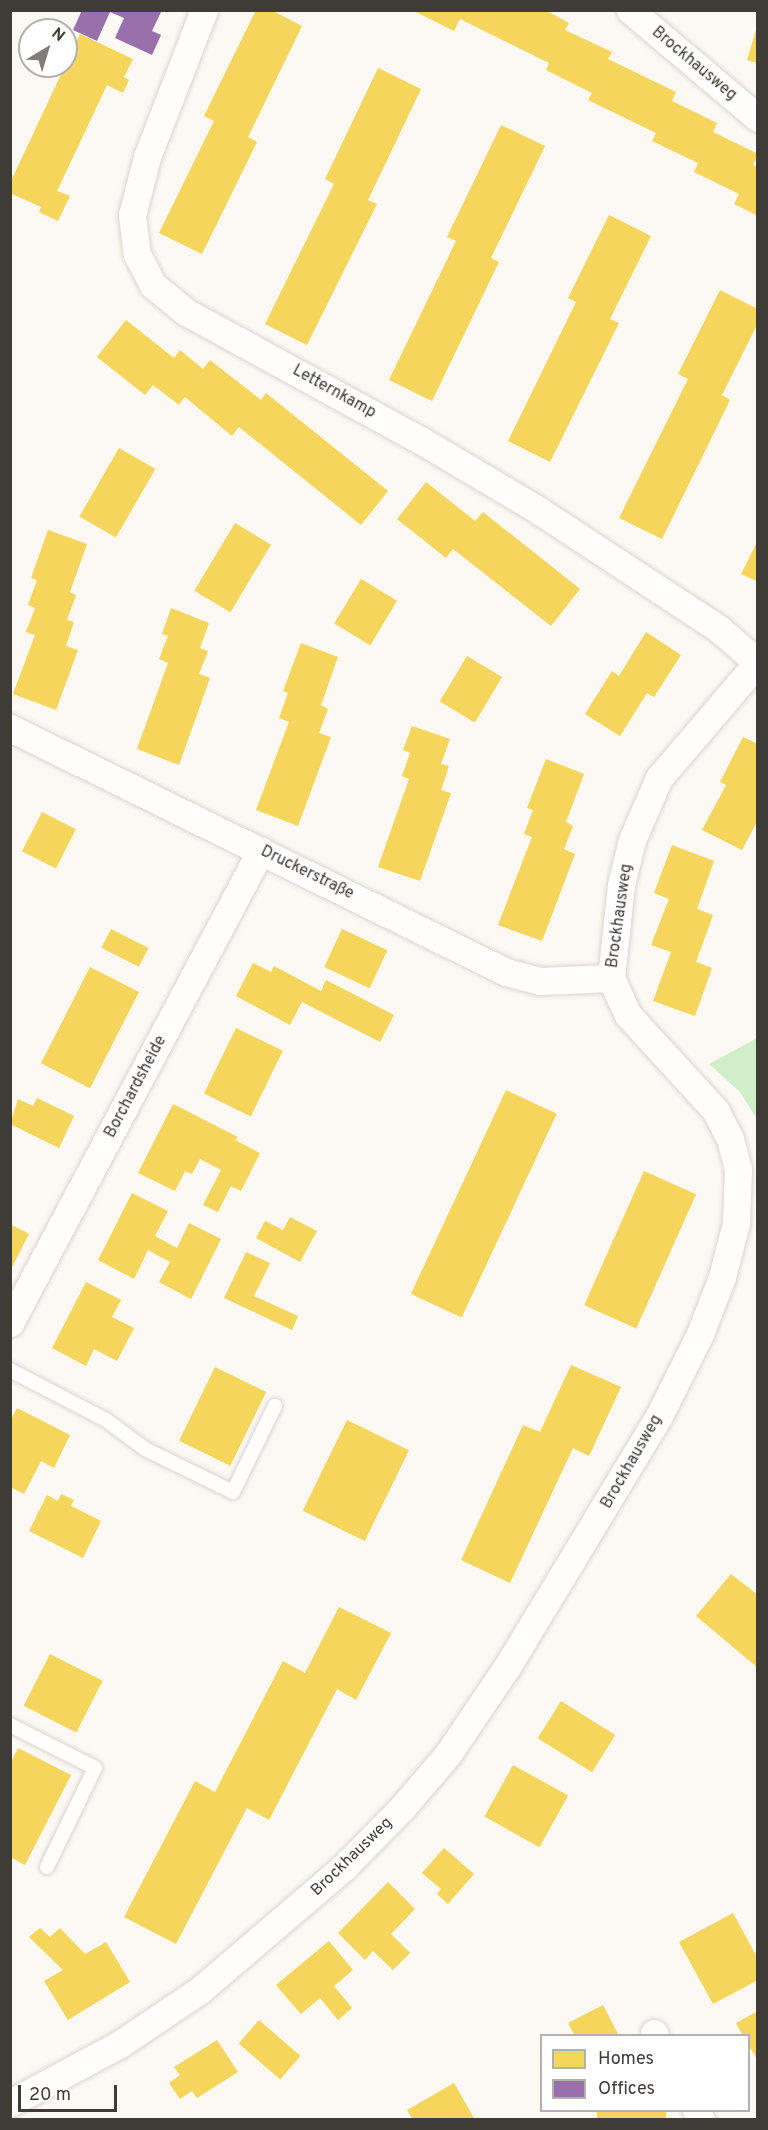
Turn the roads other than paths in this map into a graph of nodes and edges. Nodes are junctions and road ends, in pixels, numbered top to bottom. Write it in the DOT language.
graph roads {
  1 [pos="204,10"];
  2 [pos="630,10"];
  3 [pos="758,118"];
  4 [pos="757,662"];
  5 [pos="10,728"];
  6 [pos="261,850"];
  7 [pos="611,978"];
  8 [pos="10,1323"];
  9 [pos="10,1370"];
  10 [pos="275,1406"];
  11 [pos="10,1725"];
  12 [pos="48,1867"];
  13 [pos="10,2103"];
  1 -- 4 [label="street, Letternkamp"];
  2 -- 3 [label="street, Brockhausweg"];
  4 -- 7 [label="street, Brockhausweg"];
  5 -- 6 [label="street, Druckerstraße"];
  6 -- 7 [label="street, Druckerstraße"];
  6 -- 8 [label="street, Borchardsheide"];
  7 -- 13 [label="street, Brockhausweg"];
  9 -- 10 [label="lane"];
  11 -- 12 [label="lane"];
}
